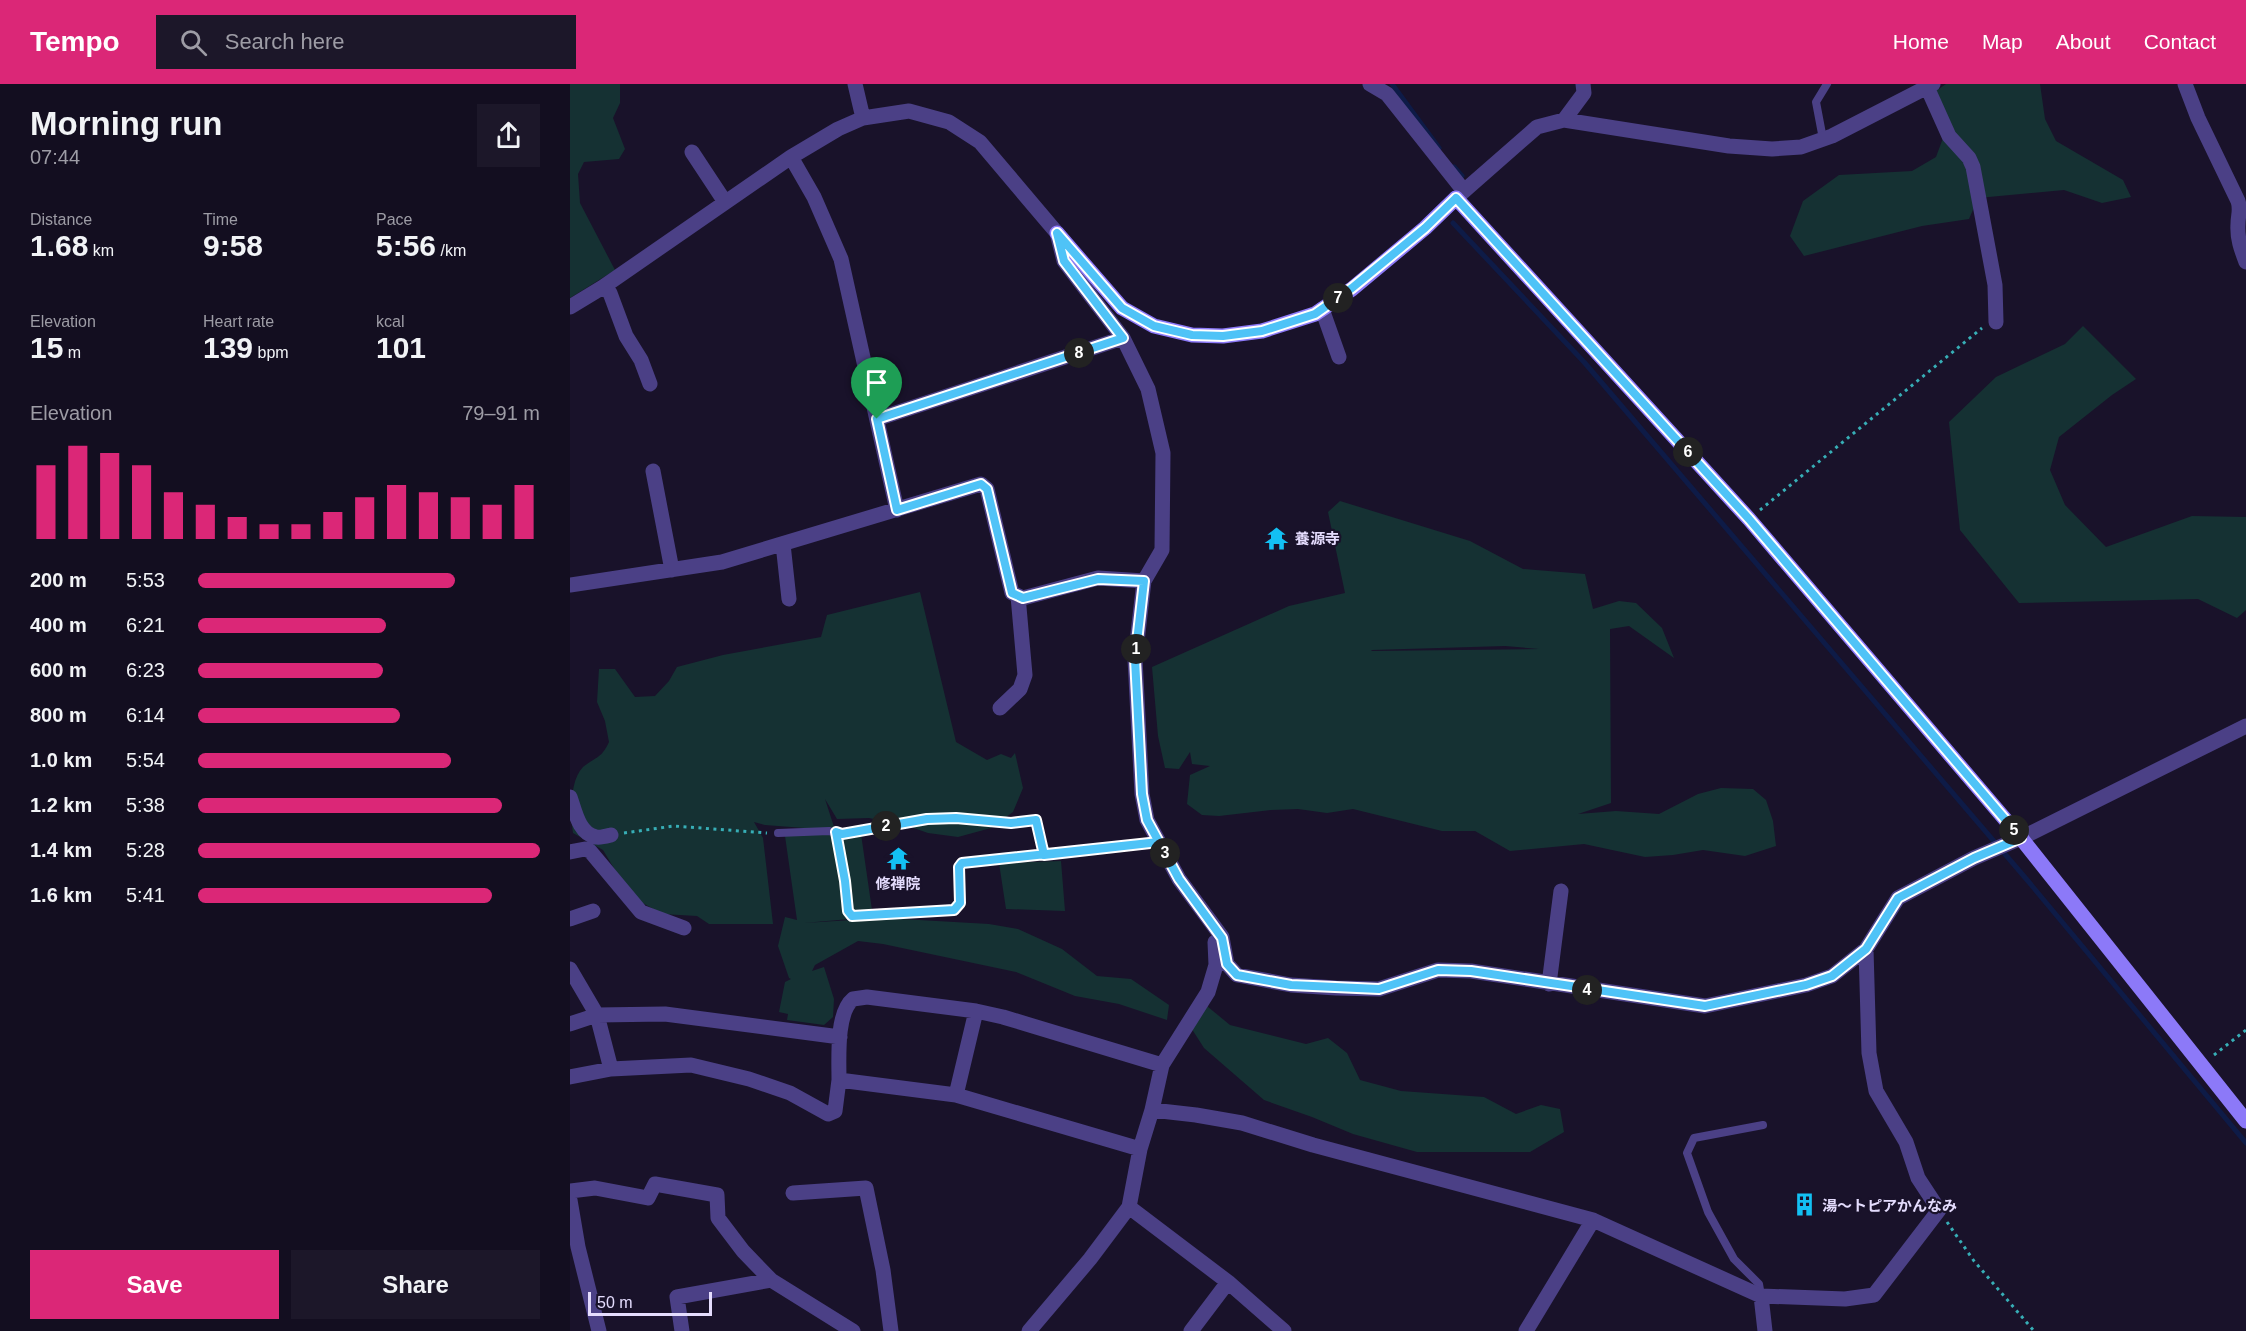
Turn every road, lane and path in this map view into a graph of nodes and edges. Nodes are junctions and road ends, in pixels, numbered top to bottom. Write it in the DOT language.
graph roads {
  1 [pos="855,84"];
  2 [pos="1370,84"];
  3 [pos="1583,84"];
  4 [pos="1827,84"];
  5 [pos="2185,84"];
  6 [pos="1928,85"];
  7 [pos="863,118"];
  8 [pos="1564,120"];
  9 [pos="1823,139"];
  10 [pos="692,152"];
  11 [pos="791,157"];
  12 [pos="1460,194"];
  13 [pos="725,202"];
  14 [pos="1057,233"];
  15 [pos="2246,262"];
  16 [pos="603,287"];
  17 [pos="570,307"];
  18 [pos="1322,309"];
  19 [pos="1996,322"];
  20 [pos="1123,338"];
  21 [pos="1339,357"];
  22 [pos="650,384"];
  23 [pos="877,419"];
  24 [pos="653,471"];
  25 [pos="897,510"];
  26 [pos="1749,519"];
  27 [pos="783,544"];
  28 [pos="672,570"];
  29 [pos="1144,581"];
  30 [pos="570,585"];
  31 [pos="1018,596"];
  32 [pos="789,599"];
  33 [pos="1000,708"];
  34 [pos="2246,726"];
  35 [pos="570,797"];
  36 [pos="836,832"];
  37 [pos="778,833"];
  38 [pos="611,836"];
  39 [pos="2014,841"];
  40 [pos="1159,842"];
  41 [pos="570,852"];
  42 [pos="1044,855"];
  43 [pos="845,881"];
  44 [pos="1561,891"];
  45 [pos="593,911"];
  46 [pos="570,918"];
  47 [pos="684,928"];
  48 [pos="1216,930"];
  49 [pos="1866,949"];
  50 [pos="570,969"];
  51 [pos="1549,984"];
  52 [pos="976,1011"];
  53 [pos="597,1015"];
  54 [pos="570,1024"];
  55 [pos="2246,1030"];
  56 [pos="840,1037"];
  57 [pos="1162,1065"];
  58 [pos="2201,1065"];
  59 [pos="611,1069"];
  60 [pos="570,1077"];
  61 [pos="839,1080"];
  62 [pos="956,1095"];
  63 [pos="1152,1110"];
  64 [pos="2246,1121"];
  65 [pos="1763,1125"];
  66 [pos="1140,1149"];
  67 [pos="570,1191"];
  68 [pos="793,1192"];
  69 [pos="570,1200"];
  70 [pos="1129,1207"];
  71 [pos="1939,1210"];
  72 [pos="1593,1220"];
  73 [pos="574,1247"];
  74 [pos="771,1280"];
  75 [pos="1228,1282"];
  76 [pos="1761,1296"];
  77 [pos="599,1331"];
  78 [pos="682,1331"];
  79 [pos="853,1331"];
  80 [pos="891,1331"];
  81 [pos="1029,1331"];
  82 [pos="1191,1331"];
  83 [pos="1284,1331"];
  84 [pos="1526,1331"];
  85 [pos="1765,1331"];
  86 [pos="2034,1331"];
  1 -- 7 [label="street"];
  2 -- 12 [label="street"];
  3 -- 8 [label="street"];
  4 -- 9 [label="lane"];
  5 -- 15 [label="street"];
  6 -- 9 [label="street"];
  6 -- 19 [label="street"];
  7 -- 11 [label="street"];
  7 -- 14 [label="street"];
  8 -- 9 [label="street"];
  8 -- 12 [label="street"];
  10 -- 13 [label="street"];
  11 -- 13 [label="street"];
  11 -- 23 [label="street"];
  12 -- 18 [label="street"];
  12 -- 26 [label="street"];
  13 -- 16 [label="street"];
  14 -- 18 [label="street"];
  14 -- 20 [label="street"];
  16 -- 17 [label="street"];
  16 -- 22 [label="street"];
  18 -- 21 [label="street"];
  19 -- 26 [label="path"];
  20 -- 23 [label="street"];
  20 -- 29 [label="street"];
  23 -- 25 [label="street"];
  24 -- 28 [label="street"];
  25 -- 27 [label="street"];
  25 -- 31 [label="street"];
  26 -- 39 [label="street"];
  27 -- 28 [label="street"];
  27 -- 32 [label="street"];
  28 -- 30 [label="street"];
  29 -- 31 [label="street"];
  29 -- 40 [label="street"];
  31 -- 33 [label="street"];
  34 -- 39 [label="street"];
  35 -- 38 [label="street"];
  36 -- 37 [label="lane"];
  36 -- 42 [label="lane"];
  36 -- 43 [label="path"];
  37 -- 38 [label="path"];
  39 -- 49 [label="street"];
  39 -- 58 [label="street"];
  40 -- 42 [label="lane"];
  40 -- 48 [label="street"];
  41 -- 47 [label="street"];
  42 -- 43 [label="lane"];
  44 -- 51 [label="street"];
  45 -- 46 [label="street"];
  48 -- 51 [label="street"];
  48 -- 57 [label="street"];
  49 -- 51 [label="street"];
  49 -- 71 [label="street"];
  50 -- 53 [label="street"];
  52 -- 56 [label="street"];
  52 -- 57 [label="street"];
  52 -- 62 [label="street"];
  53 -- 54 [label="street"];
  53 -- 56 [label="street"];
  53 -- 59 [label="street"];
  55 -- 58 [label="path"];
  56 -- 61 [label="street"];
  57 -- 63 [label="street"];
  58 -- 64 [label="street"];
  59 -- 60 [label="street"];
  59 -- 61 [label="street"];
  61 -- 62 [label="street"];
  62 -- 66 [label="street"];
  63 -- 66 [label="street"];
  63 -- 72 [label="street"];
  65 -- 76 [label="lane"];
  66 -- 70 [label="street"];
  67 -- 74 [label="street"];
  68 -- 80 [label="street"];
  69 -- 73 [label="street"];
  70 -- 75 [label="street"];
  70 -- 81 [label="street"];
  71 -- 76 [label="street"];
  71 -- 86 [label="path"];
  72 -- 76 [label="street"];
  72 -- 84 [label="street"];
  73 -- 77 [label="street"];
  74 -- 78 [label="street"];
  74 -- 79 [label="street"];
  75 -- 82 [label="street"];
  75 -- 83 [label="street"];
  76 -- 85 [label="street"];
}
